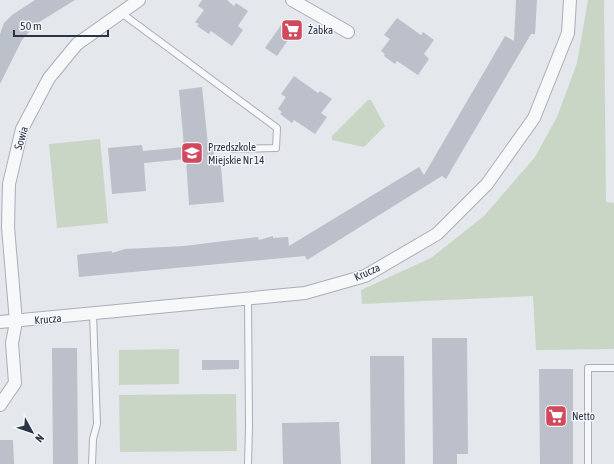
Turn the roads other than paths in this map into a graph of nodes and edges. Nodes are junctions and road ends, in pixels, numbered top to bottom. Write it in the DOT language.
graph roads {
  1 [pos="139,0"];
  2 [pos="292,0"];
  3 [pos="570,0"];
  4 [pos="120,12"];
  5 [pos="348,32"];
  6 [pos="233,149"];
  7 [pos="248,299"];
  8 [pos="93,314"];
  9 [pos="0,322"];
  10 [pos="16,322"];
  11 [pos="614,368"];
  12 [pos="0,405"];
  13 [pos="92,464"];
  14 [pos="248,464"];
  15 [pos="588,464"];
  1 -- 4 [label="street, Sowia"];
  2 -- 5 [label="street"];
  3 -- 7 [label="street, Krucza"];
  4 -- 6 [label="lane"];
  4 -- 10 [label="street, Sowia"];
  7 -- 8 [label="street, Krucza"];
  7 -- 14 [label="lane"];
  8 -- 10 [label="street, Krucza"];
  8 -- 13 [label="lane"];
  9 -- 10 [label="street, Krucza"];
  10 -- 12 [label="street"];
  11 -- 15 [label="lane"];
}
